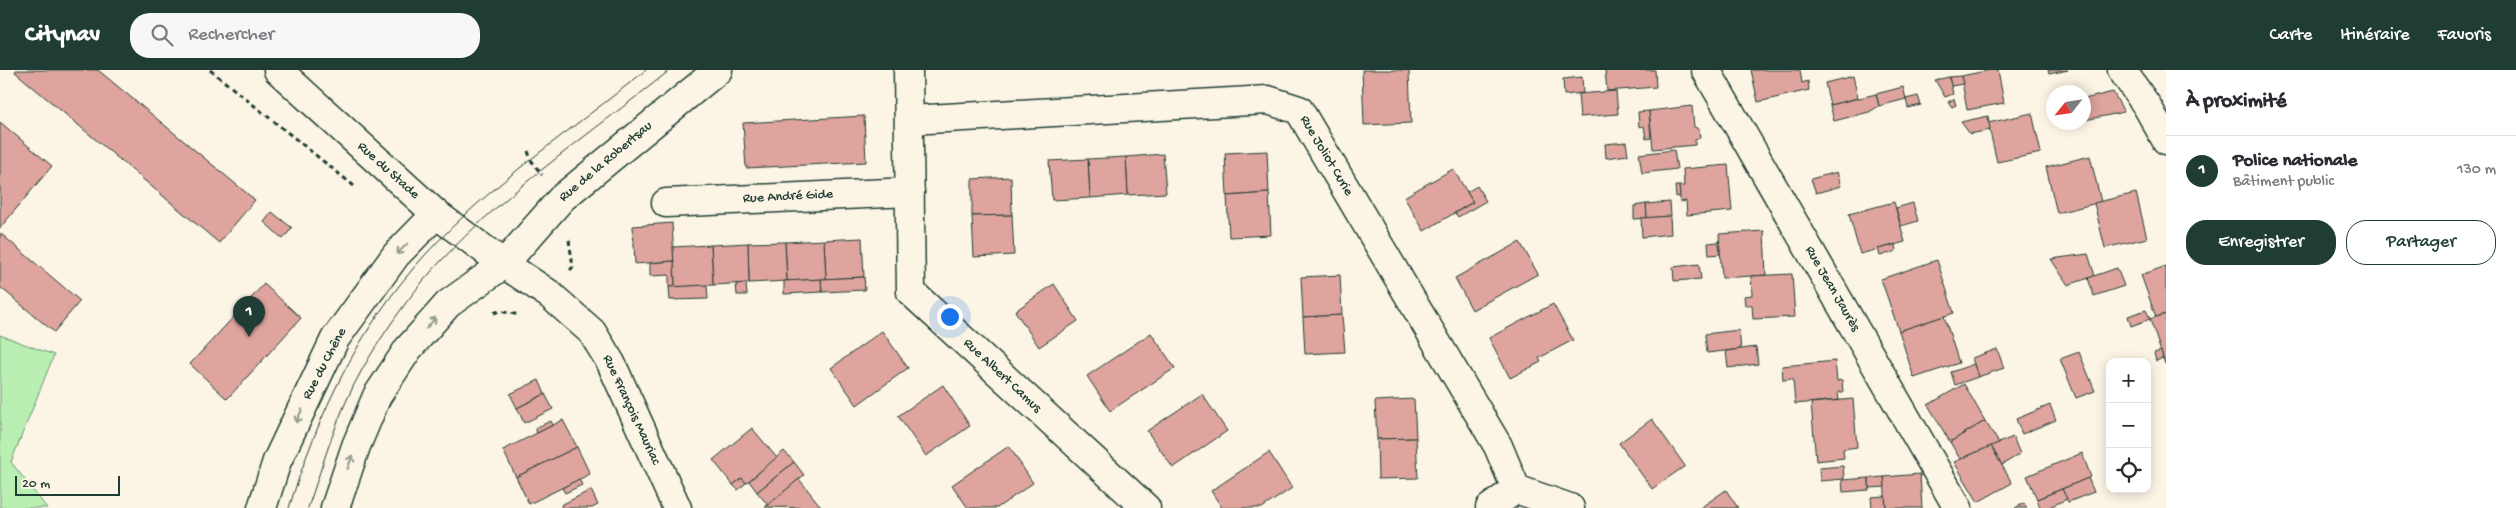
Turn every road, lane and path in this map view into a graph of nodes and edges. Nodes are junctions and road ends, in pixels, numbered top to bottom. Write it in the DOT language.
graph roads {
  1 [pos="210,70"];
  2 [pos="278,70"];
  3 [pos="718,70"];
  4 [pos="908,70"];
  5 [pos="1706,70"];
  6 [pos="2122,70"];
  7 [pos="910,120"];
  8 [pos="2166,140"];
  9 [pos="528,151"];
  10 [pos="545,178"];
  11 [pos="355,187"];
  12 [pos="910,192"];
  13 [pos="666,203"];
  14 [pos="436,214"];
  15 [pos="572,234"];
  16 [pos="504,264"];
  17 [pos="565,275"];
  18 [pos="492,314"];
  19 [pos="529,316"];
  20 [pos="1516,490"];
  21 [pos="262,508"];
  22 [pos="335,508"];
  23 [pos="677,508"];
  24 [pos="1146,508"];
  25 [pos="1490,508"];
  26 [pos="1570,508"];
  27 [pos="1958,508"];
  1 -- 11 [label="path"];
  2 -- 14 [label="street, Rue du Stade"];
  3 -- 16 [label="street, Rue de la Robertsau"];
  4 -- 7 [label="street, Rue Albert Camus"];
  5 -- 27 [label="street, Rue Jean Jaurès"];
  6 -- 8 [label="street"];
  7 -- 12 [label="street, Rue Albert Camus"];
  7 -- 20 [label="street, Rue Joliot Curie"];
  9 -- 10 [label="path"];
  12 -- 13 [label="street, Rue André Gide"];
  12 -- 24 [label="street, Rue Albert Camus"];
  14 -- 16 [label="street, Rue du Stade"];
  14 -- 21 [label="street, Rue du Chêne, one-way"];
  15 -- 17 [label="path"];
  22 -- 16 [label="street, one-way"];
  16 -- 23 [label="street, Rue François Mauriac"];
  18 -- 19 [label="path"];
  20 -- 25 [label="street"];
  20 -- 26 [label="street"];
}
